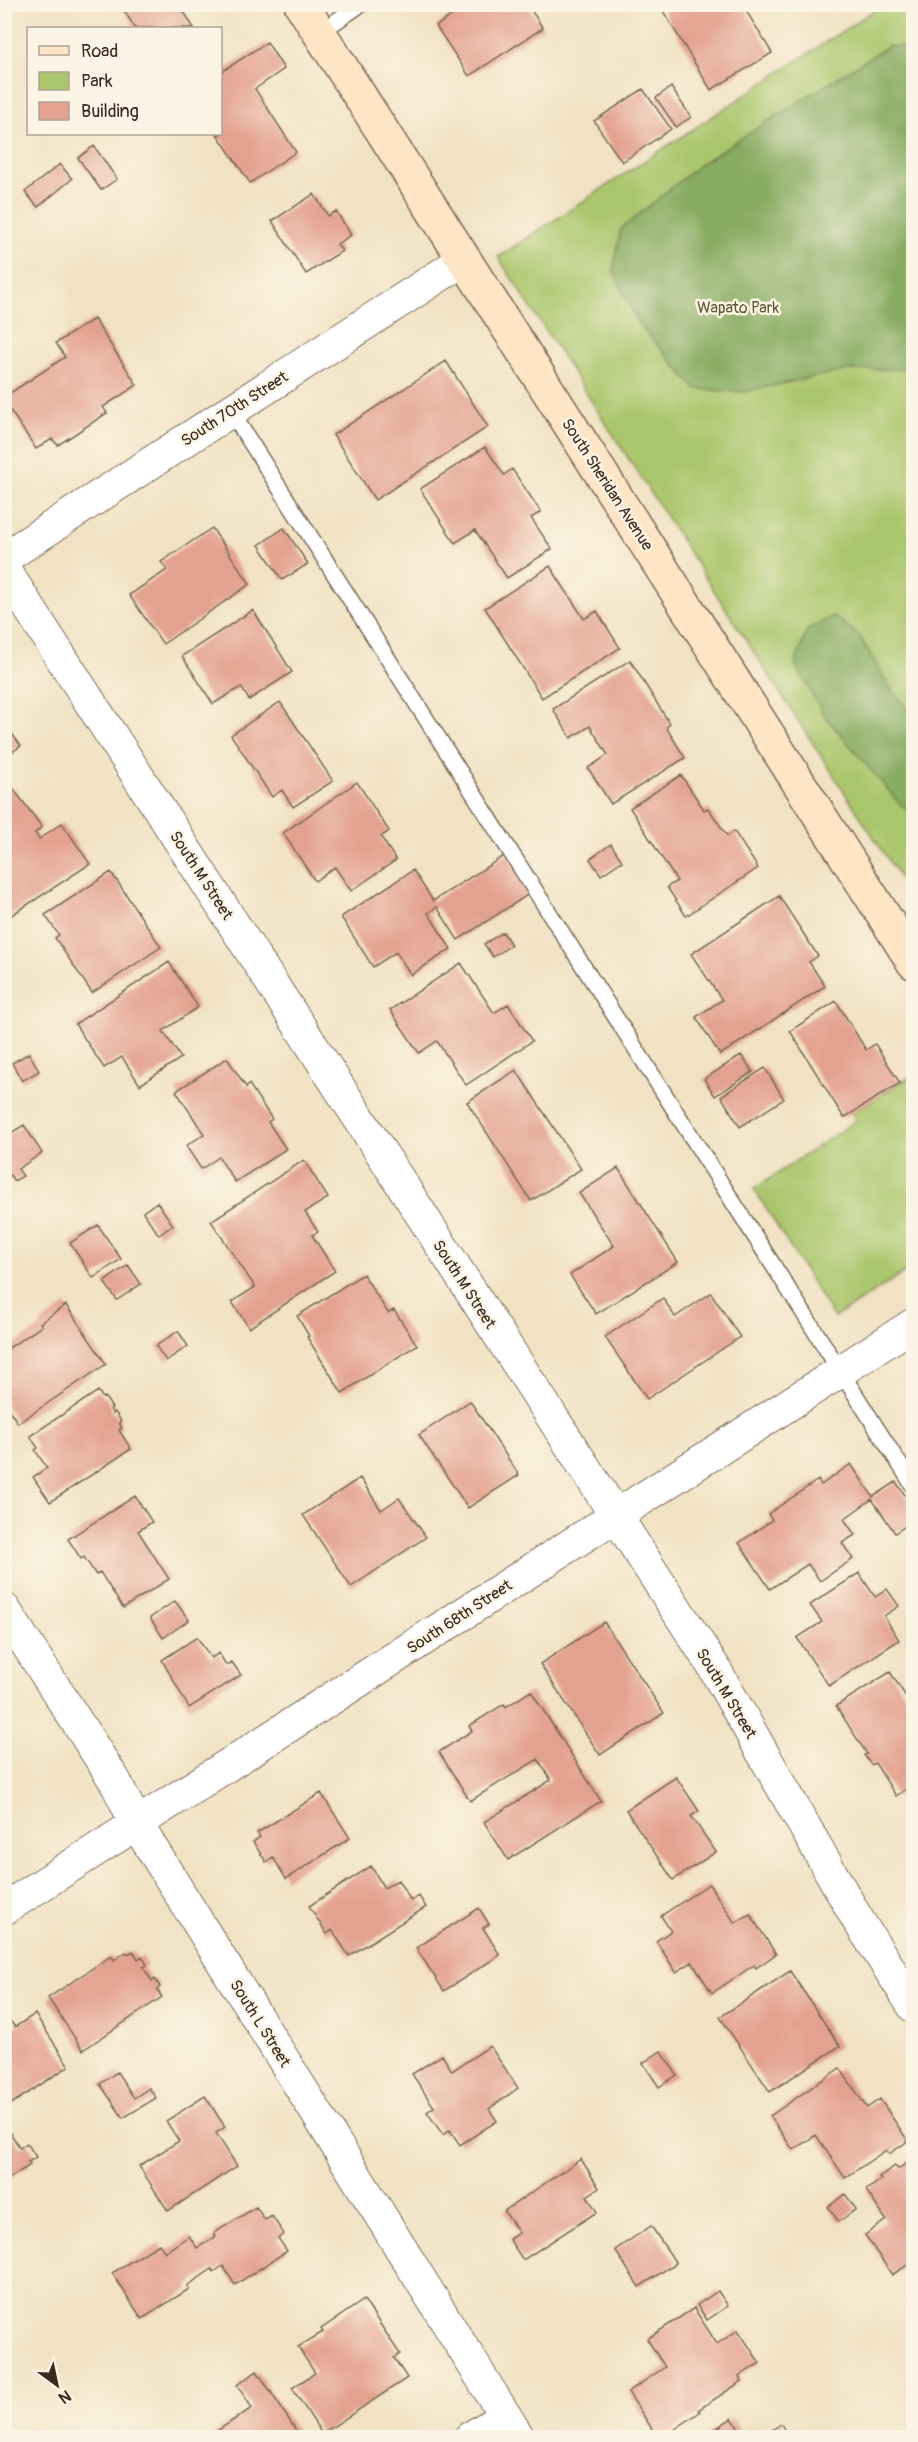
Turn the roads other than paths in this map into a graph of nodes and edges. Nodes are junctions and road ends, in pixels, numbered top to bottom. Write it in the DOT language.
graph roads {
  1 [pos="301,4"];
  2 [pos="361,4"];
  3 [pos="319,33"];
  4 [pos="465,259"];
  5 [pos="230,410"];
  6 [pos="4,558"];
  7 [pos="4,569"];
  8 [pos="914,963"];
  9 [pos="914,1324"];
  10 [pos="839,1372"];
  11 [pos="914,1487"];
  12 [pos="615,1517"];
  13 [pos="4,1609"];
  14 [pos="136,1822"];
  15 [pos="4,1909"];
  16 [pos="914,2007"];
  17 [pos="512,2427"];
  18 [pos="470,2438"];
  1 -- 3 [label="street, South Sheridan Avenue"];
  2 -- 3 [label="lane"];
  3 -- 4 [label="street, South Sheridan Avenue"];
  4 -- 5 [label="street, South 70th Street"];
  4 -- 8 [label="street, South Sheridan Avenue"];
  5 -- 6 [label="street, South 70th Street"];
  5 -- 10 [label="lane"];
  7 -- 12 [label="street, South M Street"];
  9 -- 10 [label="street, South 68th Street"];
  10 -- 11 [label="lane"];
  10 -- 12 [label="street, South 68th Street"];
  12 -- 14 [label="street, South 68th Street"];
  12 -- 16 [label="street, South M Street"];
  13 -- 14 [label="street, South L Street"];
  14 -- 15 [label="street, South 68th Street"];
  14 -- 17 [label="street, South L Street"];
  17 -- 18 [label="street"];
}
